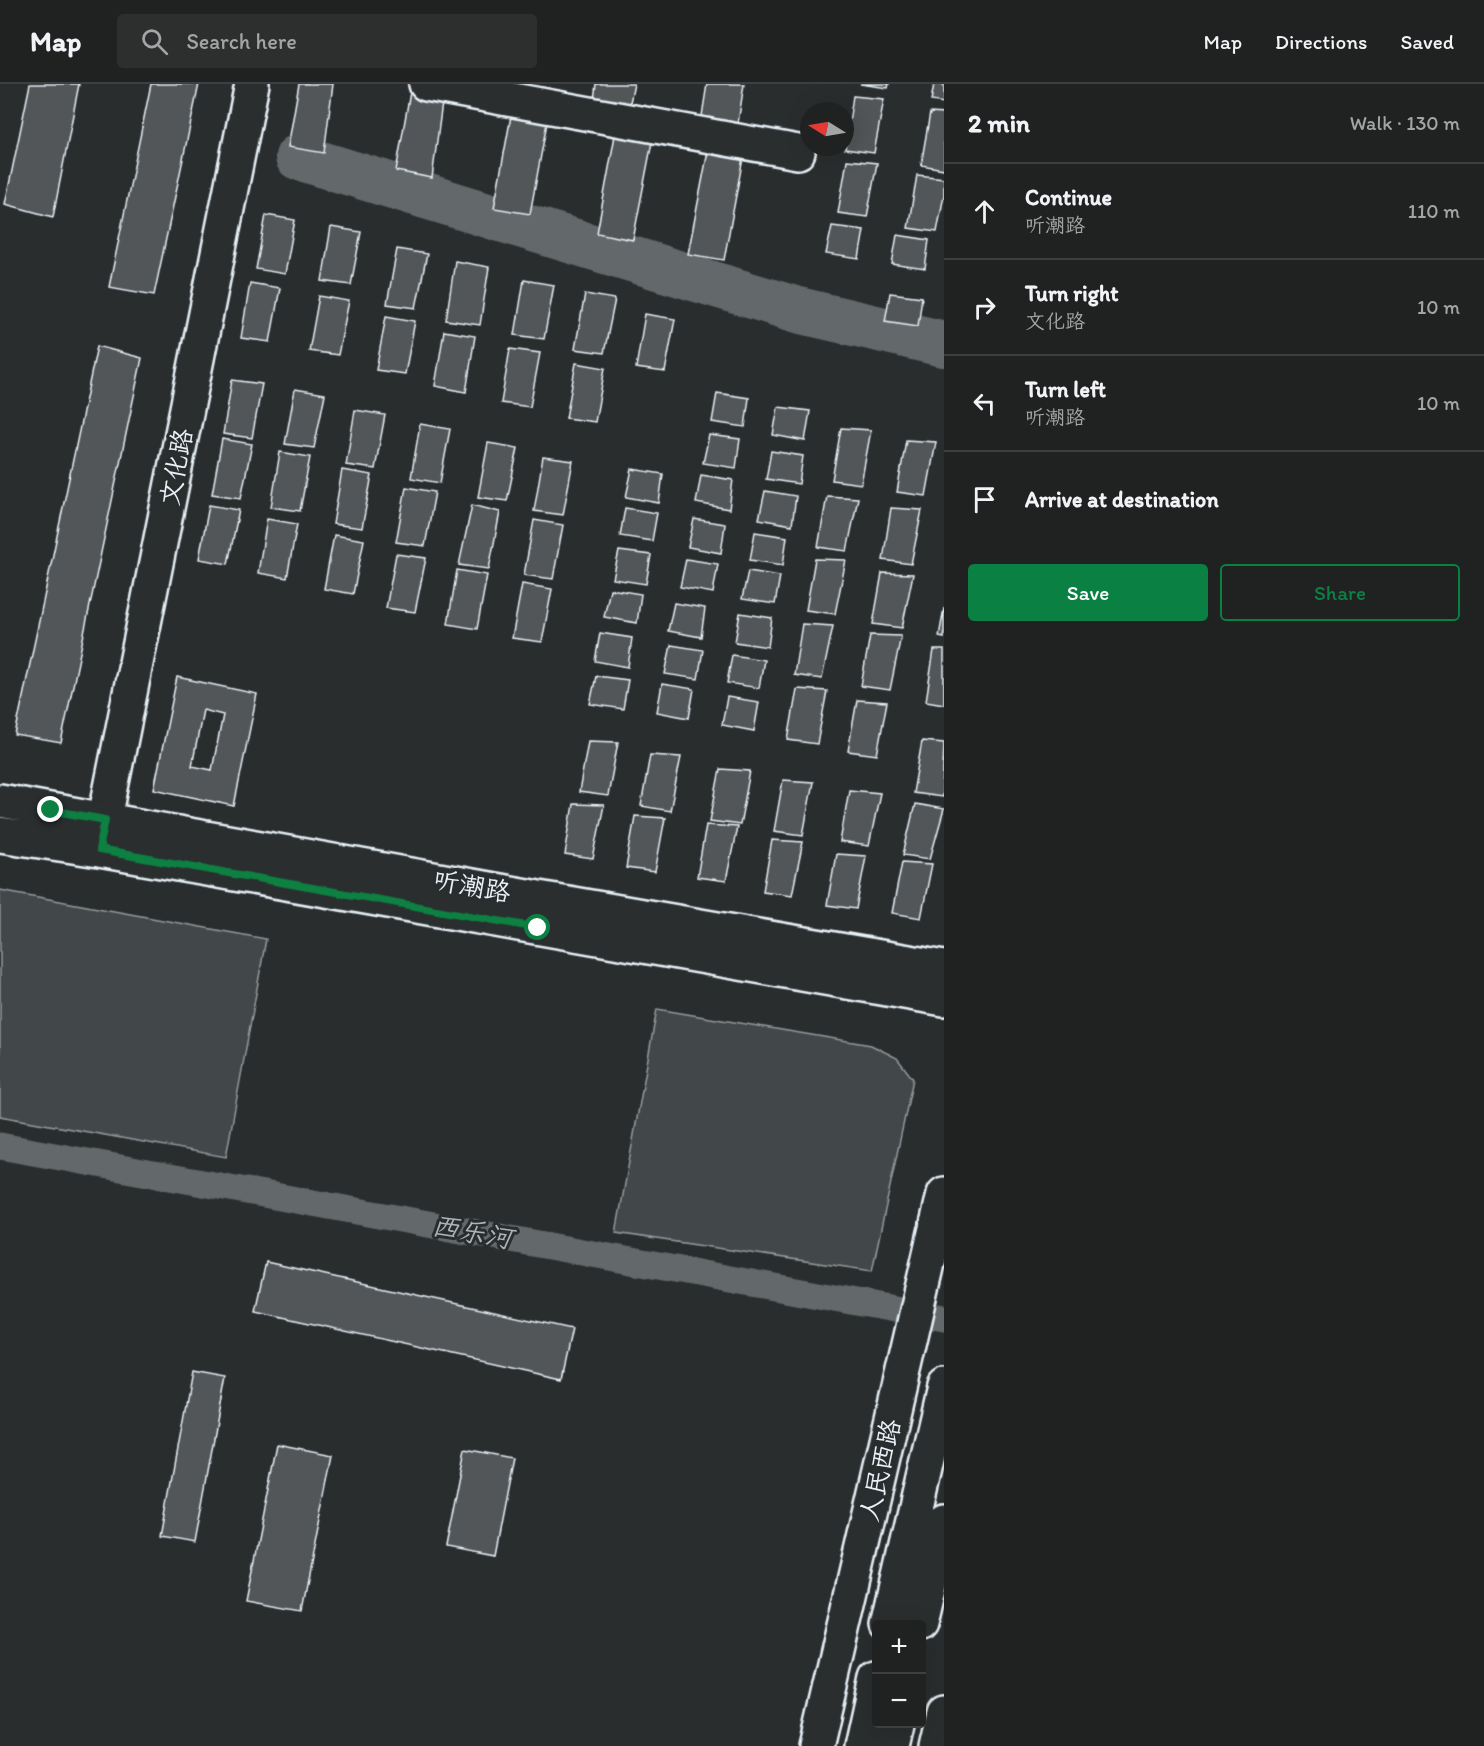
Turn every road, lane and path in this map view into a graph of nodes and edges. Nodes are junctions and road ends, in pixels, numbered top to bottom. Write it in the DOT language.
graph roads {
  1 [pos="252,84"];
  2 [pos="426,84"];
  3 [pos="798,152"];
  4 [pos="0,801"];
  5 [pos="0,835"];
  6 [pos="102,835"];
  7 [pos="944,968"];
  8 [pos="944,999"];
  9 [pos="944,1194"];
  10 [pos="944,1387"];
  11 [pos="944,1521"];
  12 [pos="890,1620"];
  13 [pos="921,1620"];
  14 [pos="872,1696"];
  15 [pos="944,1712"];
  16 [pos="896,1728"];
  17 [pos="816,1746"];
  18 [pos="861,1746"];
  19 [pos="892,1746"];
  20 [pos="936,1746"];
  1 -- 6 [label="main road, 文化路"];
  2 -- 3 [label="main road"];
  4 -- 6 [label="main road, 听潮路"];
  5 -- 6 [label="main road, 听潮路"];
  6 -- 7 [label="main road, 听潮路"];
  6 -- 8 [label="main road, 听潮路"];
  9 -- 17 [label="main road, 人民西路"];
  10 -- 12 [label="main road, 人民西路"];
  11 -- 13 [label="main road"];
  14 -- 18 [label="main road"];
  15 -- 20 [label="main road"];
  16 -- 19 [label="main road"];
}
